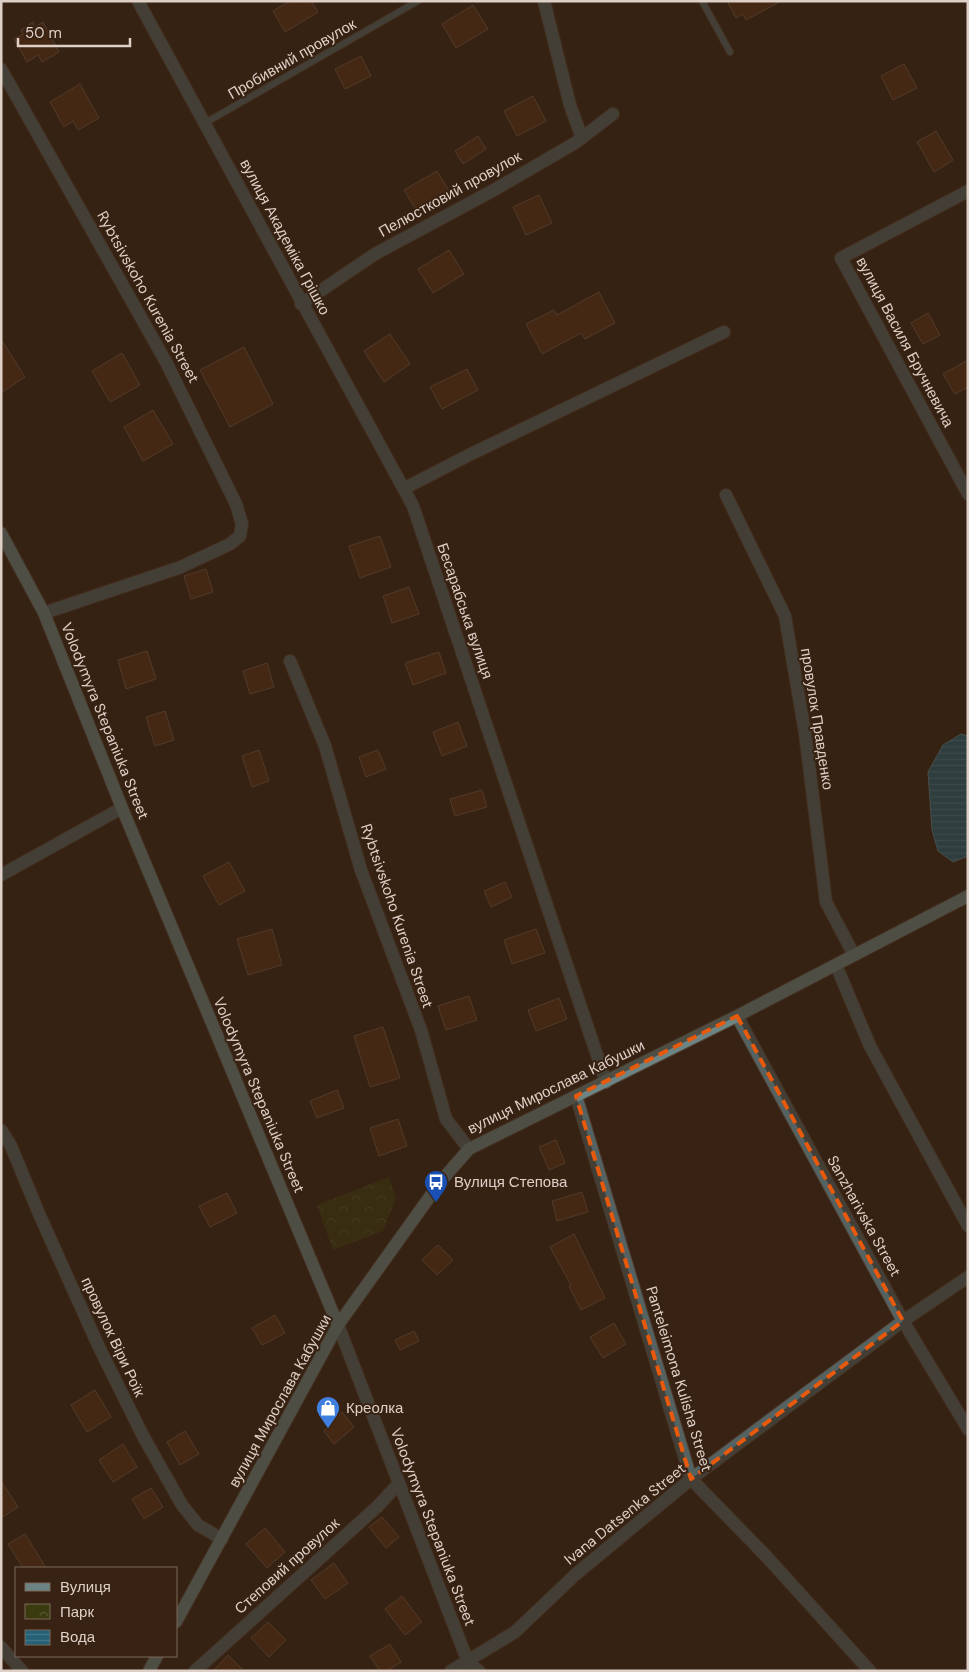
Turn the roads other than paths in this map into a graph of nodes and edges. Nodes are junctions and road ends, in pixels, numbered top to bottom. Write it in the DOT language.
graph roads {
  1 [pos="138,1"];
  2 [pos="418,1"];
  3 [pos="544,1"];
  4 [pos="702,1"];
  5 [pos="730,52"];
  6 [pos="1,69"];
  7 [pos="613,114"];
  8 [pos="205,123"];
  9 [pos="582,138"];
  10 [pos="968,191"];
  11 [pos="301,304"];
  12 [pos="724,332"];
  13 [pos="405,488"];
  14 [pos="968,494"];
  15 [pos="726,495"];
  16 [pos="1,533"];
  17 [pos="44,613"];
  18 [pos="290,662"];
  19 [pos="122,808"];
  20 [pos="1,875"];
  21 [pos="968,896"];
  22 [pos="854,954"];
  23 [pos="836,965"];
  24 [pos="737,1016"];
  25 [pos="606,1082"];
  26 [pos="576,1096"];
  27 [pos="1,1130"];
  28 [pos="469,1148"];
  29 [pos="968,1226"];
  30 [pos="968,1277"];
  31 [pos="903,1321"];
  32 [pos="338,1325"];
  33 [pos="968,1429"];
  34 [pos="692,1479"];
  35 [pos="399,1483"];
  36 [pos="222,1539"];
  37 [pos="178,1618"];
  38 [pos="1,1647"];
  39 [pos="156,1657"];
  40 [pos="468,1662"];
  41 [pos="22,1671"];
  42 [pos="149,1671"];
  43 [pos="195,1671"];
  44 [pos="451,1671"];
  45 [pos="479,1671"];
  46 [pos="870,1671"];
  1 -- 8 [label="street, вулиця Академіка Грішко"];
  2 -- 8 [label="lane, Пробивний провулок"];
  3 -- 9 [label="street"];
  4 -- 5 [label="lane"];
  6 -- 17 [label="street, Rybtsivskoho Kurenia Street"];
  7 -- 9 [label="street, Пелюстковий провулок"];
  8 -- 11 [label="street, вулиця Академіка Грішко"];
  9 -- 11 [label="street, Пелюстковий провулок"];
  10 -- 14 [label="street, вулиця Василя Бручневича"];
  11 -- 13 [label="street, вулиця Академіка Грішко"];
  12 -- 13 [label="street"];
  13 -- 25 [label="street, Бесарабська вулиця"];
  15 -- 22 [label="street, провулок Правденко"];
  16 -- 17 [label="street, Volodymyra Stepaniuka Street"];
  17 -- 19 [label="street, Volodymyra Stepaniuka Street"];
  18 -- 28 [label="street, Rybtsivskoho Kurenia Street"];
  19 -- 20 [label="street"];
  19 -- 32 [label="street, Volodymyra Stepaniuka Street"];
  21 -- 22 [label="street, вулиця Мирослава Кабушки"];
  22 -- 23 [label="street, вулиця Мирослава Кабушки"];
  23 -- 24 [label="street, вулиця Мирослава Кабушки"];
  23 -- 29 [label="street"];
  24 -- 25 [label="street, вулиця Мирослава Кабушки"];
  24 -- 31 [label="street, Sanzharivska Street"];
  25 -- 26 [label="street, вулиця Мирослава Кабушки"];
  26 -- 28 [label="street, вулиця Мирослава Кабушки"];
  26 -- 34 [label="street, Panteleimona Kulisha Street"];
  27 -- 36 [label="street, провулок Віри Роїк"];
  28 -- 32 [label="street, вулиця Мирослава Кабушки"];
  30 -- 31 [label="street, Ivana Datsenka Street"];
  31 -- 33 [label="street, Sanzharivska Street"];
  31 -- 34 [label="street, Ivana Datsenka Street"];
  32 -- 35 [label="street, Volodymyra Stepaniuka Street"];
  32 -- 36 [label="street, вулиця Мирослава Кабушки"];
  34 -- 40 [label="street, Ivana Datsenka Street"];
  34 -- 46 [label="street, Panteleimona Kulisha Street"];
  35 -- 40 [label="street, Volodymyra Stepaniuka Street"];
  35 -- 43 [label="street, Степовий провулок"];
  36 -- 37 [label="street, вулиця Мирослава Кабушки"];
  38 -- 41 [label="street"];
  39 -- 42 [label="street"];
  40 -- 44 [label="street, Ivana Datsenka Street"];
  40 -- 45 [label="street, Volodymyra Stepaniuka Street"];
}
